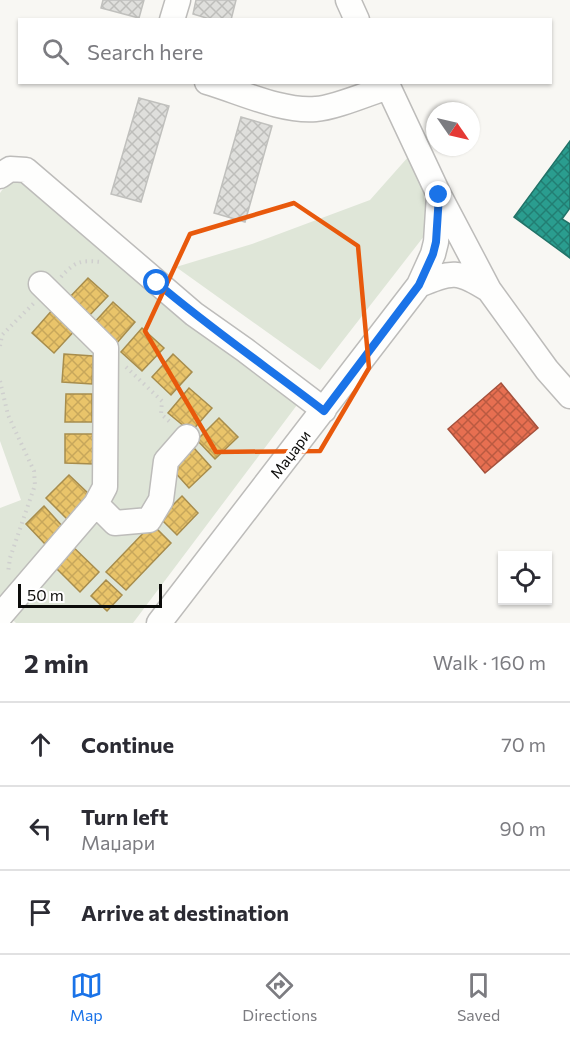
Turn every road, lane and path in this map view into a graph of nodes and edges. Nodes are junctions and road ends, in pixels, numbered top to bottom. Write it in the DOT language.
graph roads {
  1 [pos="178,0"];
  2 [pos="348,0"];
  3 [pos="173,18"];
  4 [pos="356,18"];
  5 [pos="214,84"];
  6 [pos="387,85"];
  7 [pos="0,176"];
  8 [pos="439,195"];
  9 [pos="106,263"];
  10 [pos="419,285"];
  11 [pos="44,287"];
  12 [pos="489,290"];
  13 [pos="0,346"];
  14 [pos="106,348"];
  15 [pos="0,381"];
  16 [pos="570,396"];
  17 [pos="324,411"];
  18 [pos="186,437"];
  19 [pos="96,504"];
  20 [pos="18,594"];
  21 [pos="0,616"];
  22 [pos="159,623"];
  1 -- 3 [label="street"];
  2 -- 4 [label="street"];
  5 -- 6 [label="street"];
  6 -- 8 [label="street, Маџари"];
  7 -- 17 [label="street"];
  8 -- 10 [label="street, Маџари"];
  8 -- 12 [label="street, Маџари"];
  9 -- 11 [label="path"];
  10 -- 12 [label="street, Маџари"];
  10 -- 17 [label="street, Маџари"];
  11 -- 13 [label="path"];
  11 -- 14 [label="street"];
  12 -- 16 [label="street, Маџари"];
  14 -- 18 [label="path"];
  14 -- 19 [label="street"];
  15 -- 20 [label="path"];
  17 -- 22 [label="street, Маџари"];
  18 -- 19 [label="street"];
  19 -- 20 [label="street"];
  20 -- 21 [label="street"];
}
